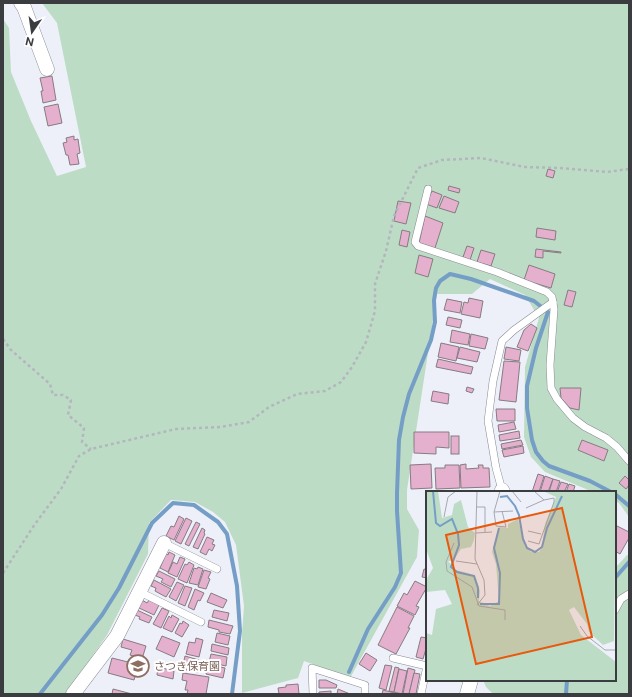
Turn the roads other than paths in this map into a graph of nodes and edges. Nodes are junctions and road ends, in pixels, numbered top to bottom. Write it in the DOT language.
graph roads {
  1 [pos="21,3"];
  2 [pos="47,69"];
  3 [pos="428,189"];
  4 [pos="553,302"];
  5 [pos="629,461"];
  6 [pos="502,491"];
  7 [pos="164,543"];
  8 [pos="217,569"];
  9 [pos="140,592"];
  10 [pos="629,594"];
  11 [pos="616,608"];
  12 [pos="201,622"];
  13 [pos="393,658"];
  14 [pos="426,666"];
  15 [pos="426,671"];
  16 [pos="471,681"];
  17 [pos="73,694"];
  18 [pos="313,694"];
  19 [pos="365,694"];
  20 [pos="421,694"];
  21 [pos="467,694"];
  1 -- 2 [label="street"];
  3 -- 4 [label="lane"];
  4 -- 5 [label="lane"];
  4 -- 6 [label="lane"];
  7 -- 8 [label="lane"];
  7 -- 9 [label="street"];
  9 -- 12 [label="lane"];
  9 -- 17 [label="street"];
  10 -- 11 [label="lane"];
  13 -- 14 [label="lane"];
  15 -- 20 [label="lane"];
  16 -- 21 [label="street"];
  18 -- 19 [label="lane"];
}
